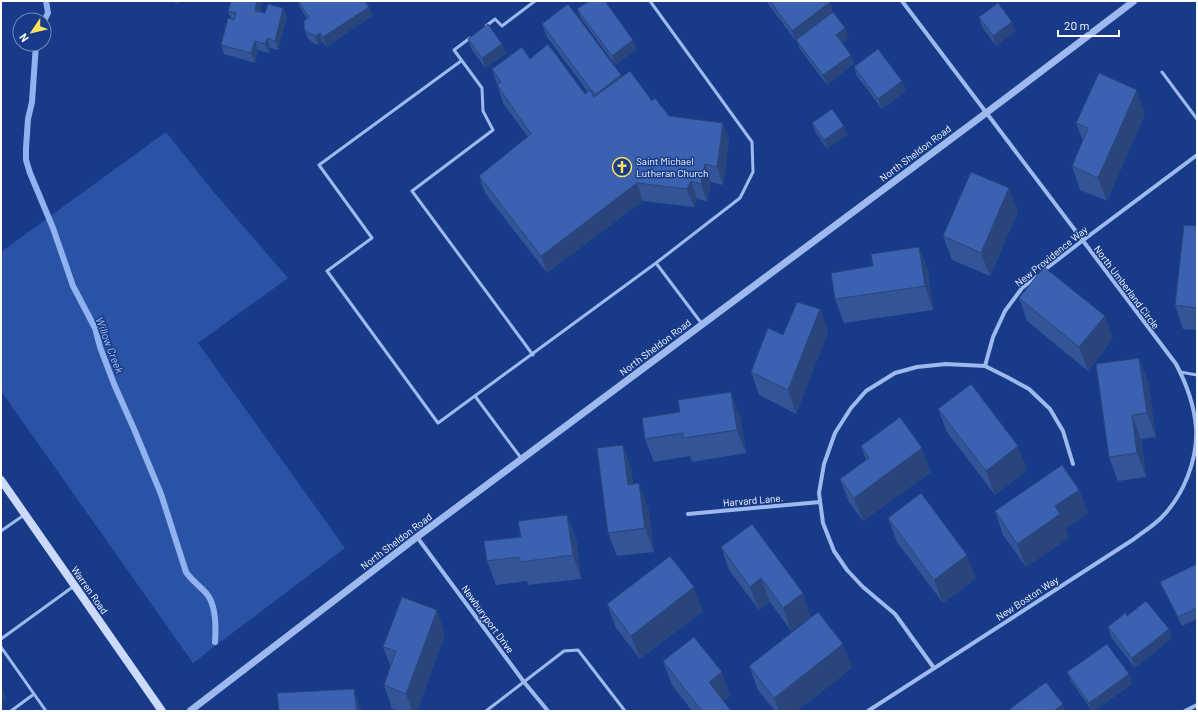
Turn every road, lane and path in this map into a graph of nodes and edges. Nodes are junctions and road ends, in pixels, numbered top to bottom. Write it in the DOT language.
graph roads {
  1 [pos="535,1"];
  2 [pos="650,1"];
  3 [pos="902,1"];
  4 [pos="1134,1"];
  5 [pos="483,28"];
  6 [pos="471,37"];
  7 [pos="461,61"];
  8 [pos="1162,72"];
  9 [pos="986,113"];
  10 [pos="1197,119"];
  11 [pos="1197,155"];
  12 [pos="1082,241"];
  13 [pos="656,263"];
  14 [pos="702,324"];
  15 [pos="533,354"];
  16 [pos="985,366"];
  17 [pos="1180,372"];
  18 [pos="1197,375"];
  19 [pos="475,396"];
  20 [pos="521,458"];
  21 [pos="1073,464"];
  22 [pos="1,480"];
  23 [pos="1183,487"];
  24 [pos="820,502"];
  25 [pos="25,514"];
  26 [pos="688,514"];
  27 [pos="1,531"];
  28 [pos="417,537"];
  29 [pos="75,585"];
  30 [pos="1,639"];
  31 [pos="1,647"];
  32 [pos="934,668"];
  33 [pos="524,682"];
  34 [pos="34,694"];
  35 [pos="1197,705"];
  36 [pos="11,711"];
  37 [pos="46,711"];
  38 [pos="162,711"];
  39 [pos="190,711"];
  40 [pos="486,711"];
  41 [pos="548,711"];
  42 [pos="625,711"];
  43 [pos="868,711"];
  44 [pos="1185,711"];
  1 -- 5 [label="lane"];
  2 -- 13 [label="lane"];
  3 -- 9 [label="street, North Umberland Circle"];
  4 -- 9 [label="street, North Sheldon Road"];
  6 -- 7 [label="lane"];
  7 -- 15 [label="lane"];
  7 -- 19 [label="lane"];
  8 -- 10 [label="lane"];
  9 -- 12 [label="street, North Umberland Circle"];
  9 -- 14 [label="street, North Sheldon Road"];
  11 -- 12 [label="street, New Providence Way"];
  12 -- 16 [label="street, New Providence Way"];
  12 -- 17 [label="street, North Umberland Circle"];
  13 -- 14 [label="lane"];
  13 -- 15 [label="lane"];
  14 -- 20 [label="street, North Sheldon Road"];
  15 -- 19 [label="lane"];
  16 -- 21 [label="street"];
  16 -- 24 [label="street"];
  17 -- 18 [label="lane"];
  17 -- 23 [label="street, North Umberland Circle"];
  19 -- 20 [label="lane"];
  20 -- 28 [label="street, North Sheldon Road"];
  22 -- 25 [label="main road, Warren Road"];
  23 -- 32 [label="street, New Boston Way"];
  24 -- 26 [label="street, Harvard Lane."];
  24 -- 32 [label="street"];
  25 -- 27 [label="lane"];
  25 -- 29 [label="main road, Warren Road"];
  28 -- 33 [label="street, Newburyport Drive"];
  28 -- 39 [label="street, North Sheldon Road"];
  29 -- 30 [label="lane"];
  29 -- 38 [label="main road, Warren Road"];
  31 -- 34 [label="lane"];
  32 -- 43 [label="street, New Boston Way"];
  33 -- 40 [label="lane"];
  33 -- 41 [label="street, Newburyport Drive"];
  33 -- 42 [label="lane"];
  34 -- 36 [label="lane"];
  34 -- 37 [label="lane"];
  35 -- 44 [label="street"];
}
